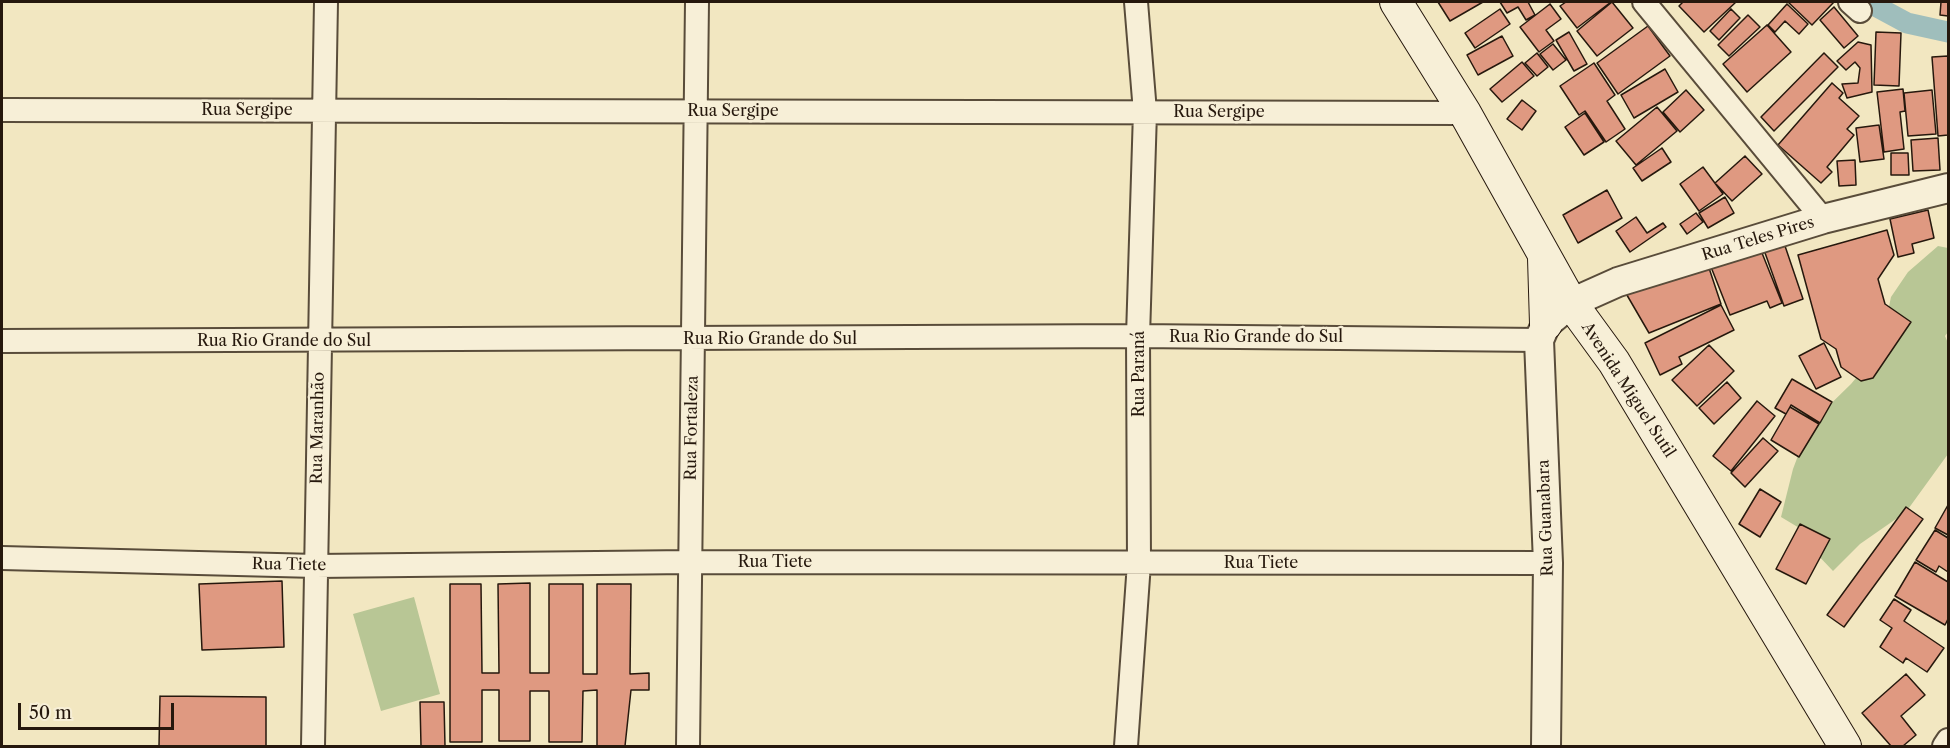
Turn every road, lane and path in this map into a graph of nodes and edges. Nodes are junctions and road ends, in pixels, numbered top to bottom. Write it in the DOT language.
graph roads {
  1 [pos="326,2"];
  2 [pos="696,2"];
  3 [pos="1136,2"];
  4 [pos="1396,2"];
  5 [pos="1644,2"];
  6 [pos="2,110"];
  7 [pos="324,111"];
  8 [pos="695,111"];
  9 [pos="1145,112"];
  10 [pos="1465,113"];
  11 [pos="1948,188"];
  12 [pos="1822,219"];
  13 [pos="1544,254"];
  14 [pos="1571,303"];
  15 [pos="1543,332"];
  16 [pos="1138,336"];
  17 [pos="693,340"];
  18 [pos="2,341"];
  19 [pos="320,341"];
  20 [pos="2,558"];
  21 [pos="690,562"];
  22 [pos="1139,563"];
  23 [pos="1548,564"];
  24 [pos="316,566"];
  25 [pos="1948,740"];
  26 [pos="313,747"];
  27 [pos="688,747"];
  28 [pos="1126,747"];
  29 [pos="1546,747"];
  30 [pos="1845,747"];
  31 [pos="1944,747"];
  1 -- 7 [label="street, Rua Maranhão"];
  2 -- 8 [label="street, Rua Fortaleza"];
  3 -- 9 [label="street, Rua Paraná"];
  4 -- 10 [label="main road, Avenida Miguel Sutil"];
  5 -- 12 [label="street"];
  6 -- 7 [label="street, Rua Sergipe"];
  7 -- 8 [label="street, Rua Sergipe"];
  7 -- 19 [label="street, Rua Maranhão"];
  8 -- 9 [label="street, Rua Sergipe"];
  8 -- 17 [label="street, Rua Fortaleza"];
  9 -- 10 [label="street, Rua Sergipe"];
  9 -- 16 [label="street, Rua Paraná"];
  10 -- 13 [label="main road, Avenida Miguel Sutil"];
  11 -- 12 [label="street, Rua Teles Pires"];
  12 -- 14 [label="street, Rua Teles Pires"];
  13 -- 14 [label="main road, Avenida Miguel Sutil"];
  13 -- 15 [label="main road"];
  14 -- 15 [label="street"];
  14 -- 30 [label="main road, Avenida Miguel Sutil"];
  15 -- 16 [label="street, Rua Rio Grande do Sul"];
  15 -- 23 [label="street, Rua Guanabara"];
  16 -- 17 [label="street, Rua Rio Grande do Sul"];
  16 -- 22 [label="street, Rua Paraná"];
  17 -- 19 [label="street, Rua Rio Grande do Sul"];
  17 -- 21 [label="street, Rua Fortaleza"];
  18 -- 19 [label="street, Rua Rio Grande do Sul"];
  19 -- 24 [label="street, Rua Maranhão"];
  20 -- 24 [label="street, Rua Tiete"];
  21 -- 22 [label="street, Rua Tiete"];
  21 -- 24 [label="street, Rua Tiete"];
  21 -- 27 [label="street, Rua Fortaleza"];
  22 -- 23 [label="street, Rua Tiete"];
  22 -- 28 [label="street, Rua Paraná"];
  23 -- 29 [label="street, Rua Guanabara"];
  24 -- 26 [label="street, Rua Maranhão"];
  25 -- 31 [label="street"];
}
